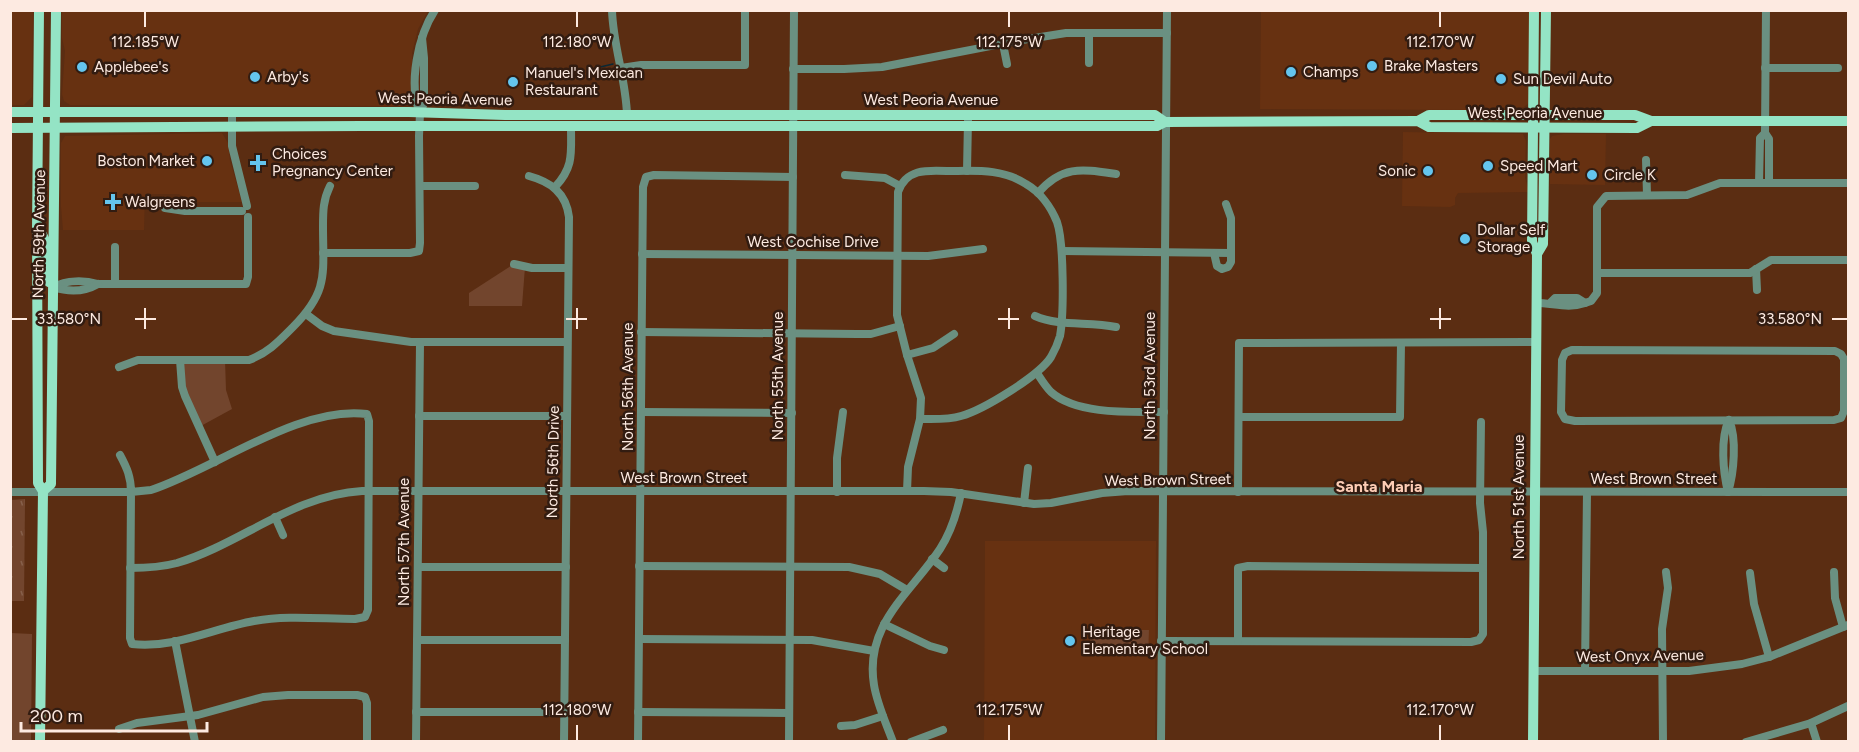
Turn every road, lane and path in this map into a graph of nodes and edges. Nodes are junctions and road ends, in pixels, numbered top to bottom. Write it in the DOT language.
graph roads {
  1 [pos="39,10"];
  2 [pos="56,10"];
  3 [pos="435,10"];
  4 [pos="612,10"];
  5 [pos="745,10"];
  6 [pos="794,10"];
  7 [pos="1167,10"];
  8 [pos="1534,10"];
  9 [pos="1546,10"];
  10 [pos="1766,10"];
  11 [pos="1089,33"];
  12 [pos="1167,33"];
  13 [pos="1003,44"];
  14 [pos="1089,63"];
  15 [pos="1007,64"];
  16 [pos="621,68"];
  17 [pos="1765,68"];
  18 [pos="1838,68"];
  19 [pos="793,69"];
  20 [pos="38,111"];
  21 [pos="56,111"];
  22 [pos="10,112"];
  23 [pos="232,112"];
  24 [pos="420,113"];
  25 [pos="627,115"];
  26 [pos="1539,116"];
  27 [pos="793,120"];
  28 [pos="968,121"];
  29 [pos="1651,121"];
  30 [pos="1848,121"];
  31 [pos="1166,122"];
  32 [pos="1418,122"];
  33 [pos="420,126"];
  34 [pos="232,127"];
  35 [pos="571,127"];
  36 [pos="1765,127"];
  37 [pos="10,128"];
  38 [pos="38,128"];
  39 [pos="56,128"];
  40 [pos="1538,128"];
  41 [pos="1646,160"];
  42 [pos="967,171"];
  43 [pos="1116,174"];
  44 [pos="845,175"];
  45 [pos="529,176"];
  46 [pos="793,177"];
  47 [pos="1760,183"];
  48 [pos="1769,183"];
  49 [pos="1848,183"];
  50 [pos="330,186"];
  51 [pos="420,186"];
  52 [pos="475,186"];
  53 [pos="900,186"];
  54 [pos="555,187"];
  55 [pos="1038,193"];
  56 [pos="1647,195"];
  57 [pos="1226,204"];
  58 [pos="165,208"];
  59 [pos="246,211"];
  60 [pos="37,229"];
  61 [pos="115,247"];
  62 [pos="983,249"];
  63 [pos="1062,251"];
  64 [pos="1165,252"];
  65 [pos="323,253"];
  66 [pos="1214,253"];
  67 [pos="1231,253"];
  68 [pos="642,254"];
  69 [pos="792,255"];
  70 [pos="897,256"];
  71 [pos="1848,260"];
  72 [pos="514,264"];
  73 [pos="568,268"];
  74 [pos="1756,269"];
  75 [pos="1597,273"];
  76 [pos="114,284"];
  77 [pos="54,287"];
  78 [pos="1757,290"];
  79 [pos="1536,303"];
  80 [pos="306,314"];
  81 [pos="1035,316"];
  82 [pos="1062,323"];
  83 [pos="900,326"];
  84 [pos="1116,327"];
  85 [pos="641,332"];
  86 [pos="792,334"];
  87 [pos="954,334"];
  88 [pos="567,342"];
  89 [pos="1536,342"];
  90 [pos="420,343"];
  91 [pos="1401,343"];
  92 [pos="907,355"];
  93 [pos="180,360"];
  94 [pos="119,367"];
  95 [pos="1037,373"];
  96 [pos="641,412"];
  97 [pos="843,412"];
  98 [pos="1164,412"];
  99 [pos="792,413"];
  100 [pos="419,416"];
  101 [pos="567,416"];
  102 [pos="1239,417"];
  103 [pos="920,419"];
  104 [pos="1729,420"];
  105 [pos="1481,422"];
  106 [pos="120,455"];
  107 [pos="215,462"];
  108 [pos="1028,468"];
  109 [pos="43,491"];
  110 [pos="369,491"];
  111 [pos="418,491"];
  112 [pos="566,491"];
  113 [pos="907,491"];
  114 [pos="10,492"];
  115 [pos="131,492"];
  116 [pos="640,492"];
  117 [pos="791,492"];
  118 [pos="837,492"];
  119 [pos="1163,492"];
  120 [pos="1238,492"];
  121 [pos="1480,492"];
  122 [pos="1534,492"];
  123 [pos="1587,492"];
  124 [pos="1728,492"];
  125 [pos="1848,492"];
  126 [pos="961,493"];
  127 [pos="1024,503"];
  128 [pos="275,518"];
  129 [pos="283,535"];
  130 [pos="932,559"];
  131 [pos="639,566"];
  132 [pos="418,567"];
  133 [pos="566,567"];
  134 [pos="790,567"];
  135 [pos="130,568"];
  136 [pos="944,568"];
  137 [pos="1483,568"];
  138 [pos="1666,572"];
  139 [pos="1834,572"];
  140 [pos="1750,573"];
  141 [pos="907,590"];
  142 [pos="884,624"];
  143 [pos="1846,626"];
  144 [pos="639,639"];
  145 [pos="417,640"];
  146 [pos="565,640"];
  147 [pos="790,640"];
  148 [pos="175,641"];
  149 [pos="1161,641"];
  150 [pos="1238,642"];
  151 [pos="944,650"];
  152 [pos="874,651"];
  153 [pos="1769,657"];
  154 [pos="1533,671"];
  155 [pos="1585,671"];
  156 [pos="1662,671"];
  157 [pos="1848,706"];
  158 [pos="416,712"];
  159 [pos="564,712"];
  160 [pos="638,712"];
  161 [pos="789,713"];
  162 [pos="190,716"];
  163 [pos="883,716"];
  164 [pos="1811,723"];
  165 [pos="841,726"];
  166 [pos="119,729"];
  167 [pos="943,730"];
  168 [pos="40,741"];
  169 [pos="195,741"];
  170 [pos="367,741"];
  171 [pos="416,741"];
  172 [pos="564,741"];
  173 [pos="638,741"];
  174 [pos="789,741"];
  175 [pos="893,741"];
  176 [pos="911,741"];
  177 [pos="1161,741"];
  178 [pos="1533,741"];
  179 [pos="1663,741"];
  180 [pos="1746,741"];
  181 [pos="1817,741"];
  1 -- 20 [label="main road, North 59th Avenue"];
  2 -- 21 [label="main road, North 59th Avenue"];
  3 -- 24 [label="street"];
  4 -- 16 [label="street"];
  5 -- 16 [label="street"];
  6 -- 19 [label="street, North 55th Avenue"];
  7 -- 12 [label="street, North 53rd Avenue"];
  8 -- 26 [label="main road, North 51st Avenue"];
  9 -- 26 [label="main road, North 51st Avenue"];
  10 -- 17 [label="street"];
  11 -- 12 [label="street"];
  11 -- 13 [label="street"];
  11 -- 14 [label="street"];
  12 -- 31 [label="street, North 53rd Avenue"];
  13 -- 15 [label="street"];
  13 -- 19 [label="street"];
  16 -- 25 [label="street"];
  17 -- 18 [label="street"];
  17 -- 36 [label="street"];
  19 -- 27 [label="street, North 55th Avenue"];
  20 -- 21 [label="main road, West Peoria Avenue"];
  20 -- 22 [label="main road, West Peoria Avenue"];
  20 -- 38 [label="main road, North 59th Avenue"];
  21 -- 23 [label="main road, West Peoria Avenue"];
  21 -- 39 [label="main road, North 59th Avenue"];
  23 -- 24 [label="main road, West Peoria Avenue"];
  23 -- 34 [label="street"];
  24 -- 25 [label="main road, West Peoria Avenue"];
  24 -- 33 [label="street"];
  25 -- 27 [label="main road, West Peoria Avenue"];
  26 -- 29 [label="main road, West Peoria Avenue"];
  26 -- 32 [label="main road, West Peoria Avenue"];
  26 -- 40 [label="main road, North 51st Avenue"];
  27 -- 28 [label="main road, West Peoria Avenue"];
  27 -- 35 [label="main road, West Peoria Avenue"];
  27 -- 46 [label="street, North 55th Avenue"];
  28 -- 31 [label="main road, West Peoria Avenue"];
  28 -- 42 [label="street"];
  29 -- 36 [label="main road, West Peoria Avenue"];
  29 -- 40 [label="main road, West Peoria Avenue"];
  30 -- 36 [label="main road, West Peoria Avenue"];
  31 -- 32 [label="main road, West Peoria Avenue"];
  31 -- 64 [label="street, North 53rd Avenue"];
  32 -- 40 [label="main road, West Peoria Avenue"];
  33 -- 34 [label="main road, West Peoria Avenue"];
  33 -- 35 [label="main road, West Peoria Avenue"];
  33 -- 51 [label="street"];
  34 -- 39 [label="main road, West Peoria Avenue"];
  34 -- 59 [label="street"];
  35 -- 54 [label="street"];
  36 -- 47 [label="street"];
  36 -- 48 [label="street"];
  37 -- 38 [label="main road, West Peoria Avenue"];
  38 -- 39 [label="main road, West Peoria Avenue"];
  38 -- 60 [label="main road, North 59th Avenue"];
  39 -- 77 [label="main road, North 59th Avenue"];
  40 -- 79 [label="main road, North 51st Avenue"];
  41 -- 56 [label="street"];
  42 -- 53 [label="street"];
  42 -- 55 [label="street"];
  43 -- 55 [label="street"];
  44 -- 53 [label="street"];
  45 -- 54 [label="street"];
  46 -- 68 [label="street, North 56th Avenue"];
  46 -- 69 [label="street, North 55th Avenue"];
  47 -- 48 [label="street"];
  47 -- 56 [label="street"];
  48 -- 49 [label="street"];
  50 -- 65 [label="street"];
  51 -- 52 [label="street"];
  51 -- 65 [label="street"];
  53 -- 70 [label="street"];
  54 -- 73 [label="street, North 56th Drive"];
  55 -- 63 [label="street"];
  56 -- 75 [label="street"];
  57 -- 67 [label="street"];
  58 -- 59 [label="street"];
  59 -- 76 [label="street"];
  60 -- 77 [label="main road"];
  60 -- 109 [label="main road, North 59th Avenue"];
  61 -- 76 [label="street"];
  62 -- 70 [label="street, West Cochise Drive"];
  63 -- 64 [label="street"];
  63 -- 82 [label="street"];
  64 -- 66 [label="street"];
  64 -- 98 [label="street, North 53rd Avenue"];
  65 -- 80 [label="street"];
  66 -- 67 [label="street"];
  66 -- 67 [label="street"];
  68 -- 69 [label="street, West Cochise Drive"];
  68 -- 85 [label="street, North 56th Avenue"];
  69 -- 70 [label="street, West Cochise Drive"];
  69 -- 86 [label="street, North 55th Avenue"];
  70 -- 83 [label="street"];
  71 -- 74 [label="street"];
  72 -- 73 [label="street"];
  73 -- 88 [label="street, North 56th Drive"];
  74 -- 75 [label="street"];
  74 -- 78 [label="street"];
  75 -- 79 [label="street"];
  76 -- 77 [label="street"];
  77 -- 109 [label="main road, North 59th Avenue"];
  79 -- 89 [label="main road, North 51st Avenue"];
  80 -- 90 [label="street"];
  80 -- 93 [label="street"];
  81 -- 82 [label="street"];
  82 -- 84 [label="street"];
  82 -- 95 [label="street"];
  83 -- 86 [label="street"];
  83 -- 92 [label="street"];
  85 -- 86 [label="street"];
  85 -- 96 [label="street, North 56th Avenue"];
  86 -- 99 [label="street, North 55th Avenue"];
  87 -- 92 [label="street"];
  88 -- 90 [label="street"];
  88 -- 101 [label="street, North 56th Drive"];
  89 -- 91 [label="street"];
  89 -- 122 [label="main road, North 51st Avenue"];
  90 -- 100 [label="street, North 57th Avenue"];
  91 -- 102 [label="street"];
  91 -- 102 [label="street"];
  92 -- 103 [label="street"];
  93 -- 94 [label="street"];
  93 -- 107 [label="street"];
  95 -- 98 [label="street"];
  95 -- 103 [label="street"];
  96 -- 99 [label="street"];
  96 -- 116 [label="street, North 56th Avenue"];
  97 -- 118 [label="street"];
  98 -- 119 [label="street, North 53rd Avenue"];
  99 -- 117 [label="street, North 55th Avenue"];
  100 -- 101 [label="street"];
  100 -- 111 [label="street, North 57th Avenue"];
  101 -- 112 [label="street, North 56th Drive"];
  102 -- 120 [label="street"];
  103 -- 113 [label="street"];
  104 -- 104 [label="street"];
  104 -- 124 [label="street"];
  105 -- 121 [label="street"];
  106 -- 115 [label="street"];
  107 -- 110 [label="street"];
  107 -- 115 [label="street"];
  108 -- 127 [label="street"];
  109 -- 114 [label="street"];
  109 -- 115 [label="street"];
  109 -- 168 [label="main road, North 59th Avenue"];
  110 -- 111 [label="street, West Brown Street"];
  110 -- 128 [label="street, West Brown Street"];
  110 -- 148 [label="street"];
  111 -- 112 [label="street, West Brown Street"];
  111 -- 132 [label="street, North 57th Avenue"];
  112 -- 116 [label="street, West Brown Street"];
  112 -- 133 [label="street, North 56th Drive"];
  113 -- 118 [label="street, West Brown Street"];
  113 -- 126 [label="street, West Brown Street"];
  115 -- 135 [label="street"];
  116 -- 117 [label="street, West Brown Street"];
  116 -- 131 [label="street, North 56th Avenue"];
  117 -- 118 [label="street, West Brown Street"];
  117 -- 134 [label="street, North 55th Avenue"];
  119 -- 120 [label="street, West Brown Street"];
  119 -- 127 [label="street, West Brown Street"];
  119 -- 149 [label="street, North 53rd Avenue"];
  120 -- 121 [label="street, West Brown Street"];
  121 -- 122 [label="street, West Brown Street"];
  121 -- 137 [label="street"];
  122 -- 123 [label="street, West Brown Street"];
  122 -- 154 [label="main road, North 51st Avenue"];
  123 -- 124 [label="street, West Brown Street"];
  123 -- 155 [label="street"];
  124 -- 125 [label="street, West Brown Street"];
  126 -- 127 [label="street, West Brown Street"];
  126 -- 130 [label="street"];
  128 -- 129 [label="street"];
  128 -- 135 [label="street, West Brown Street"];
  130 -- 136 [label="street"];
  130 -- 141 [label="street"];
  131 -- 134 [label="street"];
  131 -- 144 [label="street, North 56th Avenue"];
  132 -- 133 [label="street"];
  132 -- 145 [label="street, North 57th Avenue"];
  133 -- 146 [label="street, North 56th Drive"];
  134 -- 141 [label="street"];
  134 -- 147 [label="street, North 55th Avenue"];
  135 -- 148 [label="street"];
  137 -- 150 [label="street"];
  137 -- 150 [label="street"];
  138 -- 156 [label="street"];
  139 -- 143 [label="street"];
  140 -- 153 [label="street"];
  141 -- 142 [label="street"];
  142 -- 151 [label="street"];
  142 -- 152 [label="street"];
  143 -- 153 [label="street, West Onyx Avenue"];
  144 -- 147 [label="street"];
  144 -- 160 [label="street, North 56th Avenue"];
  145 -- 146 [label="street"];
  145 -- 158 [label="street, North 57th Avenue"];
  146 -- 159 [label="street, North 56th Drive"];
  147 -- 152 [label="street"];
  147 -- 161 [label="street, North 55th Avenue"];
  148 -- 162 [label="street"];
  149 -- 150 [label="street"];
  149 -- 177 [label="street, North 53rd Avenue"];
  152 -- 163 [label="street"];
  153 -- 156 [label="street, West Onyx Avenue"];
  154 -- 155 [label="street, West Onyx Avenue"];
  154 -- 178 [label="main road, North 51st Avenue"];
  155 -- 156 [label="street, West Onyx Avenue"];
  156 -- 179 [label="street"];
  157 -- 164 [label="street"];
  158 -- 159 [label="street"];
  158 -- 171 [label="street, North 57th Avenue"];
  159 -- 172 [label="street, North 56th Drive"];
  160 -- 161 [label="street"];
  160 -- 173 [label="street, North 56th Avenue"];
  161 -- 174 [label="street, North 55th Avenue"];
  162 -- 166 [label="street"];
  162 -- 169 [label="street"];
  162 -- 170 [label="street"];
  163 -- 165 [label="street"];
  163 -- 175 [label="street"];
  164 -- 180 [label="street"];
  164 -- 181 [label="street"];
  167 -- 176 [label="street"];
}
